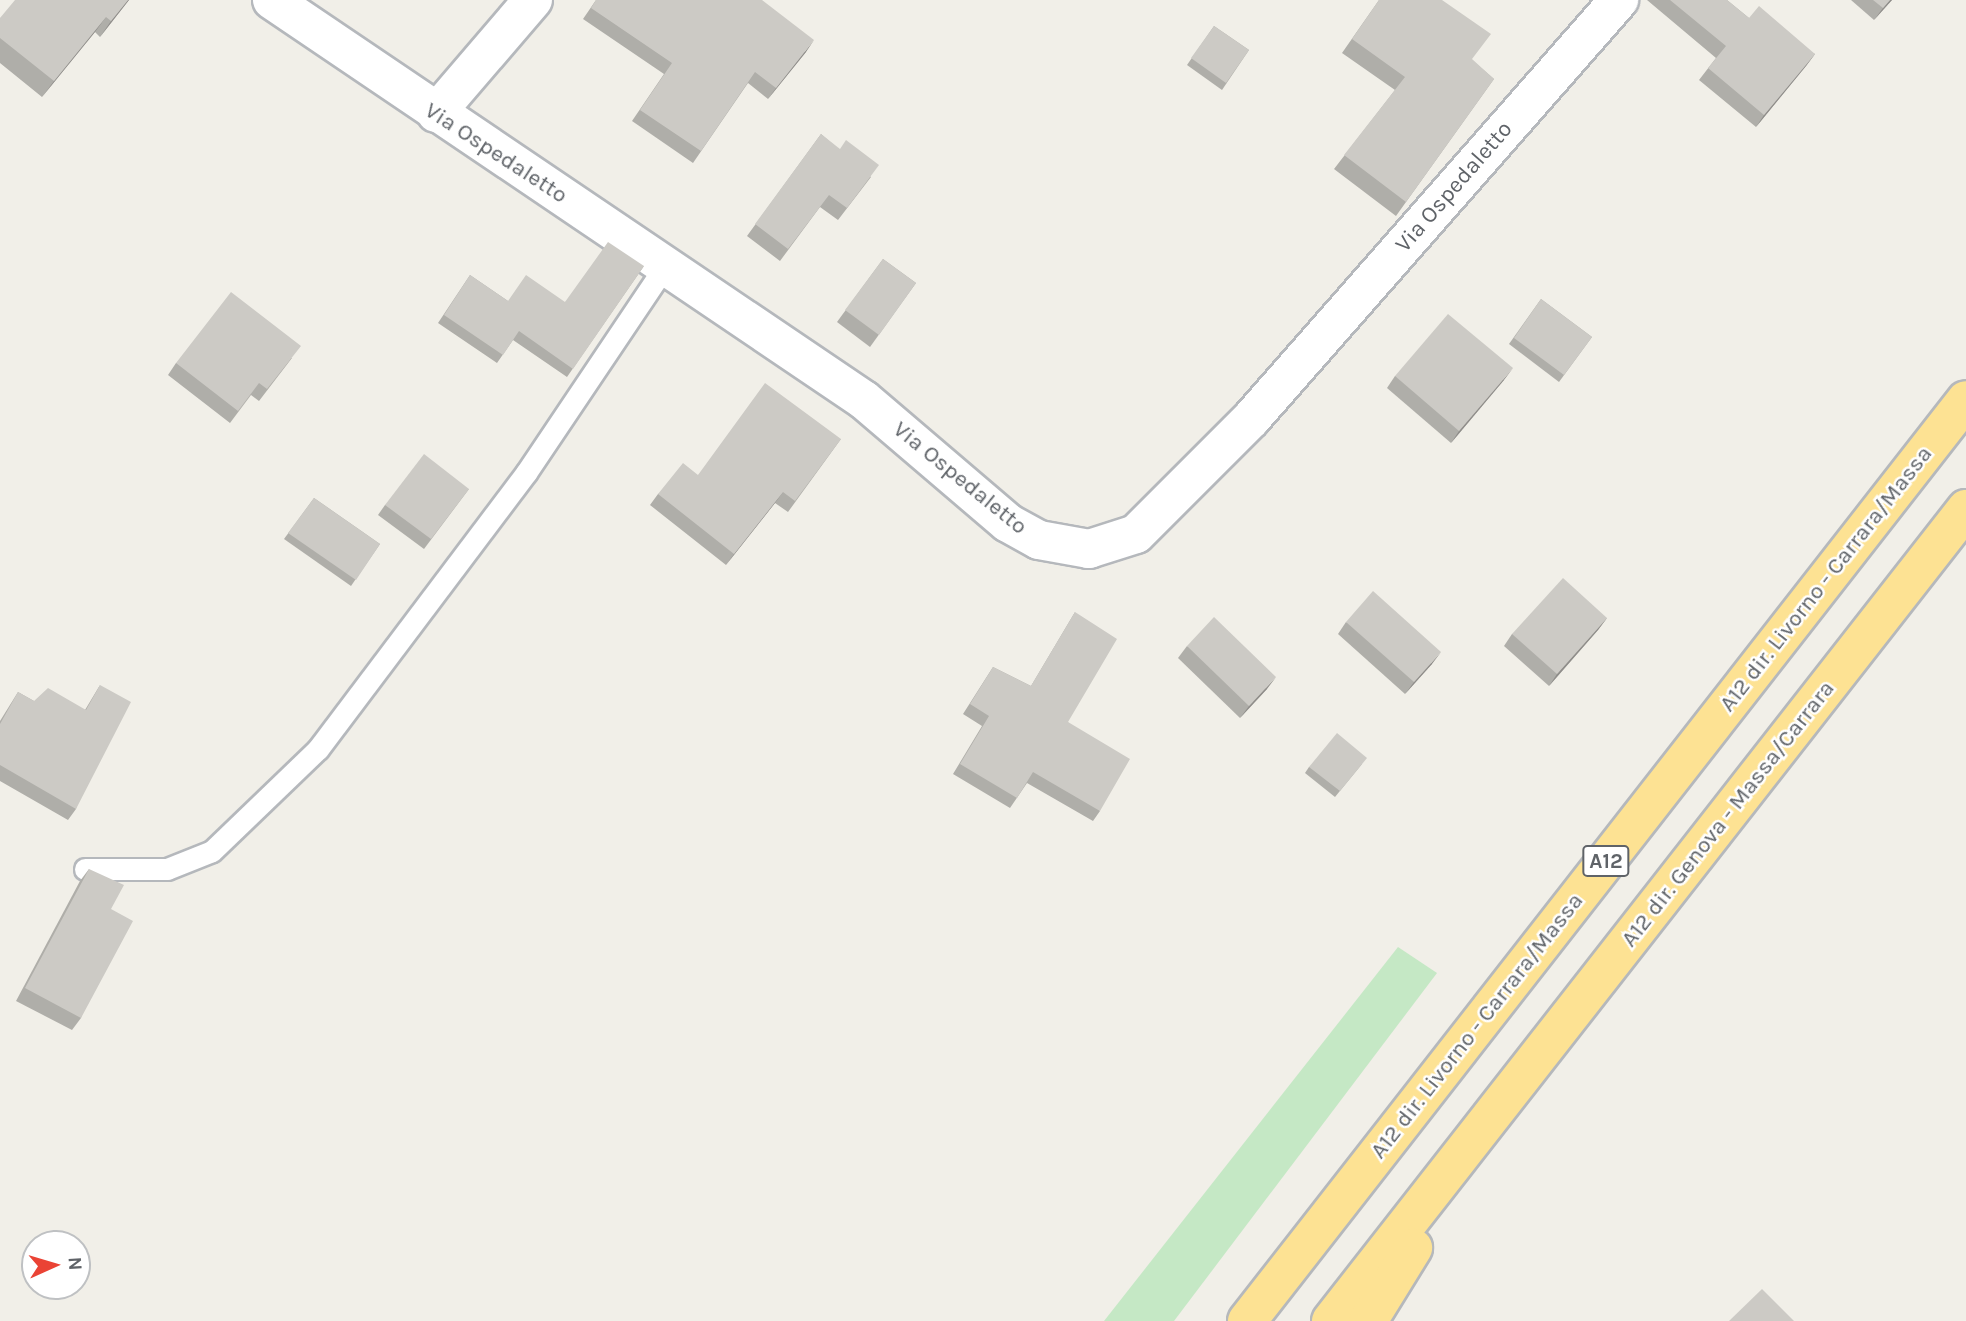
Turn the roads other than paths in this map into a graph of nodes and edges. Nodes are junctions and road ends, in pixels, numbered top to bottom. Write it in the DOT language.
graph roads {
  1 [pos="272,0"];
  2 [pos="533,0"];
  3 [pos="1619,0"];
  4 [pos="436,113"];
  5 [pos="666,265"];
  6 [pos="1966,400"];
  7 [pos="1966,509"];
  8 [pos="85,869"];
  9 [pos="1490,1118"];
  10 [pos="1247,1321"];
  11 [pos="1331,1321"];
  12 [pos="1368,1321"];
  1 -- 4 [label="street, Via Ospedaletto"];
  2 -- 4 [label="street"];
  3 -- 5 [label="street, Via Ospedaletto"];
  4 -- 5 [label="street, Via Ospedaletto"];
  5 -- 8 [label="lane"];
  6 -- 10 [label="highway, A12 dir. Livorno - Carrara/Massa / A12"];
  7 -- 9 [label="highway, A12 dir. Genova - Massa/Carrara"];
  9 -- 11 [label="highway"];
  9 -- 12 [label="highway"];
}
